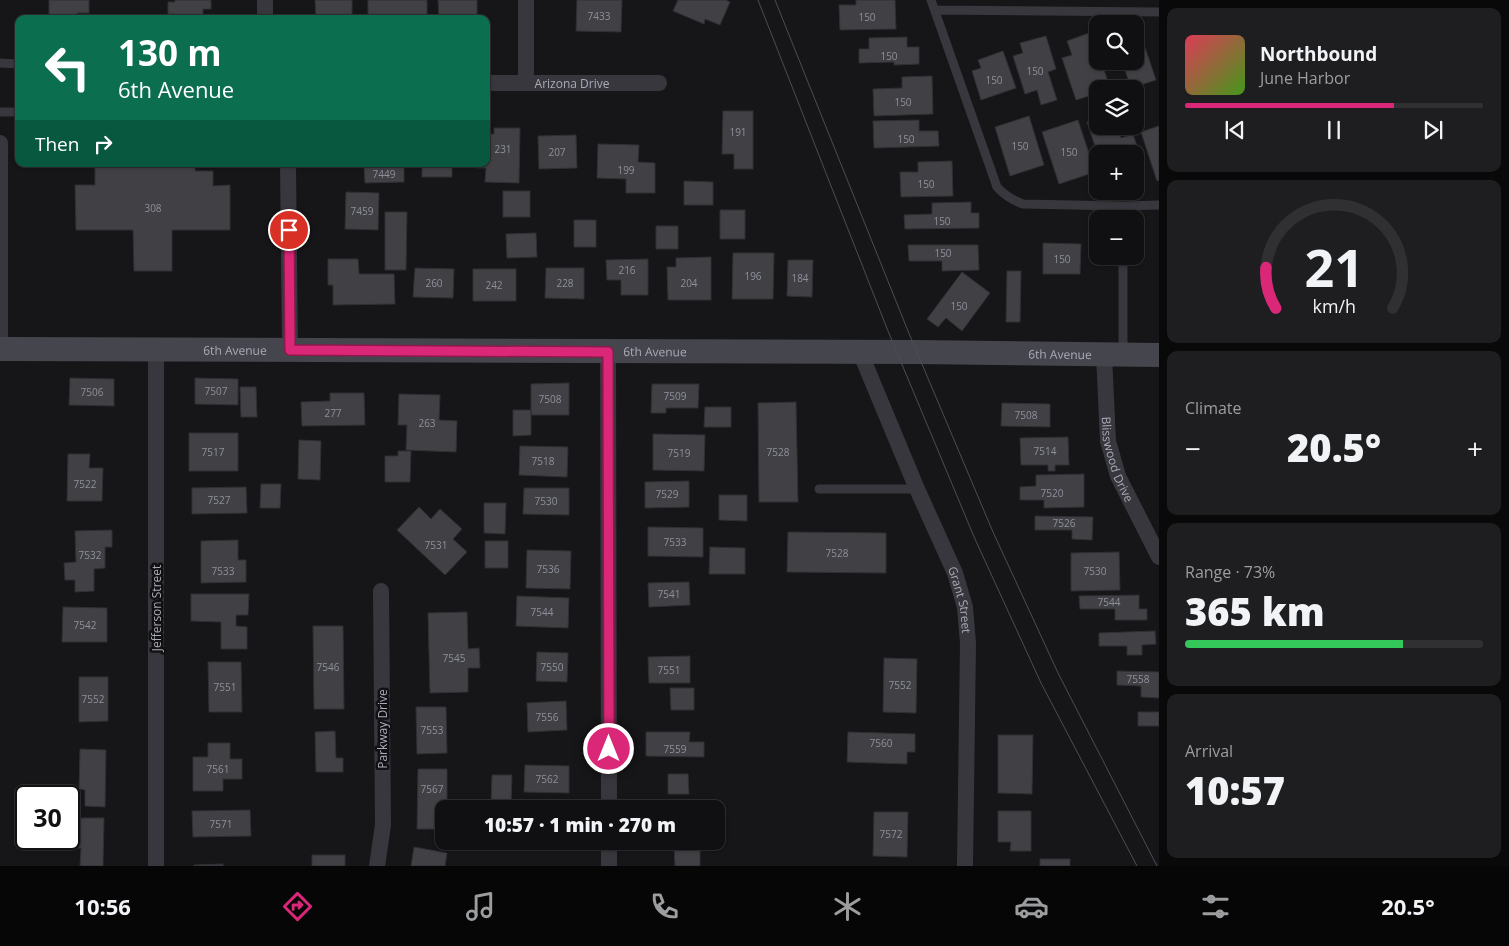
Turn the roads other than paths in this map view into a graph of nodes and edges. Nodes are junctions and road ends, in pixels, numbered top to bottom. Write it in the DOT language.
graph roads {
  1 [pos="265,0"];
  2 [pos="526,0"];
  3 [pos="931,0"];
  4 [pos="935,10"];
  5 [pos="1159,12"];
  6 [pos="265,15"];
  7 [pos="0,63"];
  8 [pos="15,64"];
  9 [pos="490,83"];
  10 [pos="526,83"];
  11 [pos="659,83"];
  12 [pos="0,112"];
  13 [pos="15,112"];
  14 [pos="0,143"];
  15 [pos="288,167"];
  16 [pos="1159,205"];
  17 [pos="1124,206"];
  18 [pos="1124,210"];
  19 [pos="1122,265"];
  20 [pos="0,349"];
  21 [pos="156,350"];
  22 [pos="290,350"];
  23 [pos="608,352"];
  24 [pos="860,352"];
  25 [pos="1113,355"];
  26 [pos="1159,355"];
  27 [pos="819,489"];
  28 [pos="917,489"];
  29 [pos="1159,557"];
  30 [pos="381,591"];
  31 [pos="609,800"];
  32 [pos="609,850"];
  33 [pos="156,866"];
  34 [pos="377,866"];
  35 [pos="609,866"];
  36 [pos="965,866"];
  1 -- 6 [label="street"];
  2 -- 10 [label="street"];
  3 -- 4 [label="lane"];
  4 -- 5 [label="lane"];
  4 -- 17 [label="lane"];
  7 -- 8 [label="lane"];
  9 -- 10 [label="street, Arizona Drive"];
  10 -- 11 [label="street, Arizona Drive"];
  12 -- 13 [label="lane"];
  14 -- 20 [label="street"];
  15 -- 22 [label="street"];
  16 -- 17 [label="lane"];
  17 -- 18 [label="lane"];
  19 -- 25 [label="lane"];
  20 -- 21 [label="street, 6th Avenue"];
  21 -- 22 [label="street, 6th Avenue"];
  21 -- 33 [label="street, Jefferson Street"];
  22 -- 23 [label="street, 6th Avenue"];
  23 -- 24 [label="street, 6th Avenue"];
  23 -- 31 [label="street"];
  24 -- 25 [label="street, 6th Avenue"];
  24 -- 28 [label="street, Grant Street"];
  25 -- 26 [label="street, 6th Avenue"];
  25 -- 29 [label="street, Blisswood Drive"];
  27 -- 28 [label="lane"];
  28 -- 36 [label="street, Grant Street"];
  30 -- 34 [label="street, Parkway Drive"];
  32 -- 35 [label="street"];
}
